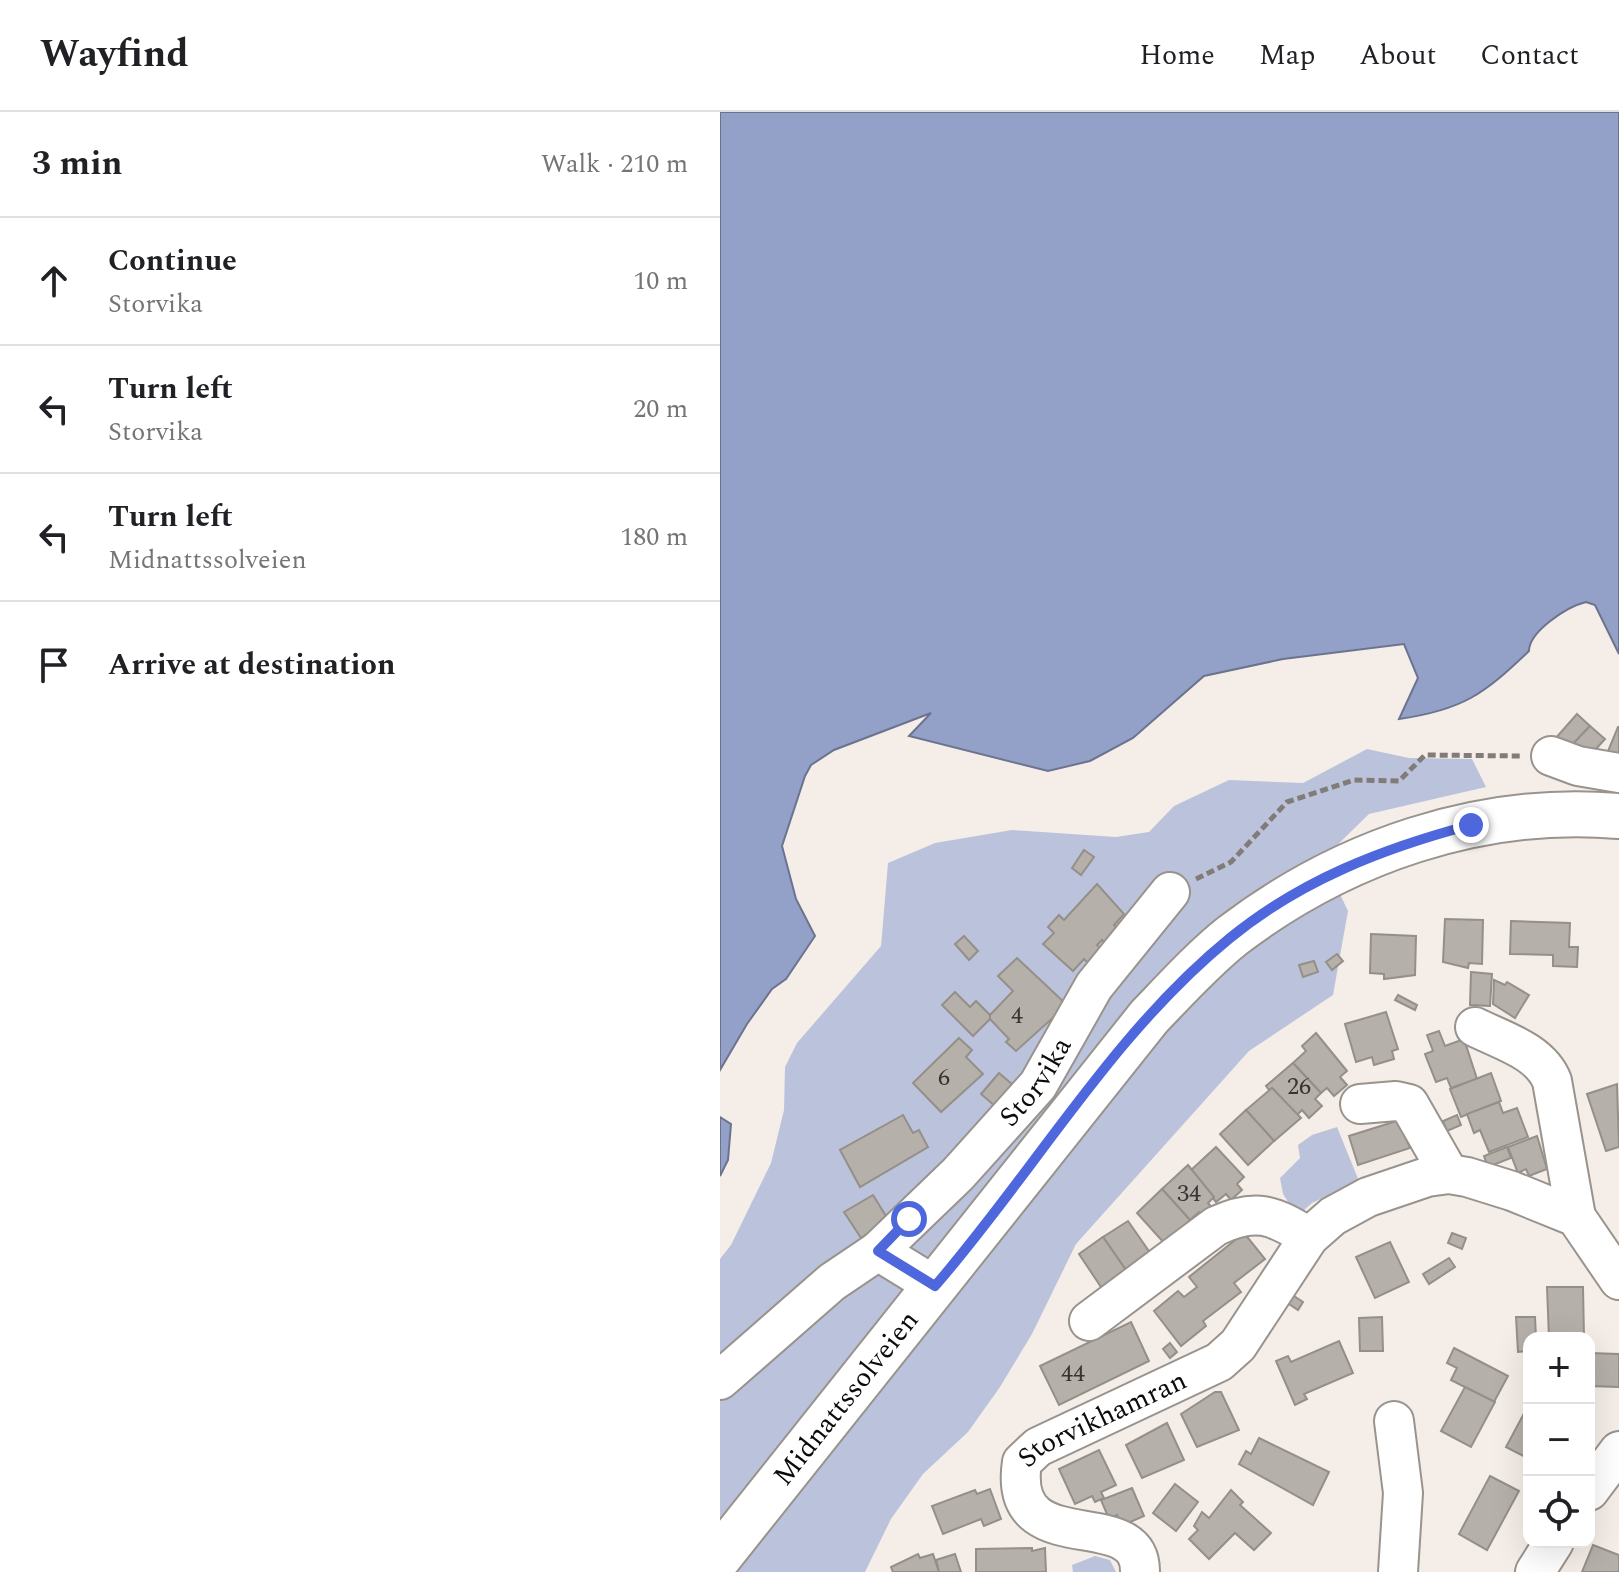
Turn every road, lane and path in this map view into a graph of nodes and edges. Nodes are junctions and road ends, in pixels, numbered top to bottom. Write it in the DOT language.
graph roads {
  1 [pos="1551,756"];
  2 [pos="1619,773"];
  3 [pos="1619,816"];
  4 [pos="1170,892"];
  5 [pos="1475,1027"];
  6 [pos="1360,1104"];
  7 [pos="1449,1174"];
  8 [pos="1576,1217"];
  9 [pos="1309,1237"];
  10 [pos="878,1251"];
  11 [pos="1619,1280"];
  12 [pos="935,1286"];
  13 [pos="1089,1321"];
  14 [pos="720,1380"];
  15 [pos="1394,1421"];
  16 [pos="1619,1451"];
  17 [pos="1595,1483"];
  18 [pos="1550,1548"];
  19 [pos="720,1556"];
  20 [pos="1140,1572"];
  21 [pos="1398,1572"];
  22 [pos="1535,1572"];
  1 -- 2 [label="street"];
  1 -- 4 [label="path"];
  3 -- 12 [label="main road, Midnattssolveien"];
  4 -- 10 [label="street, Storvika"];
  5 -- 8 [label="street"];
  6 -- 7 [label="street"];
  7 -- 8 [label="street, Storvikhamran"];
  7 -- 9 [label="street, Storvikhamran"];
  8 -- 11 [label="street"];
  9 -- 13 [label="street"];
  9 -- 20 [label="street, Storvikhamran"];
  10 -- 12 [label="street"];
  10 -- 14 [label="street, Storvika"];
  12 -- 19 [label="main road, Midnattssolveien"];
  15 -- 21 [label="street"];
  16 -- 17 [label="street"];
  18 -- 22 [label="street"];
}
